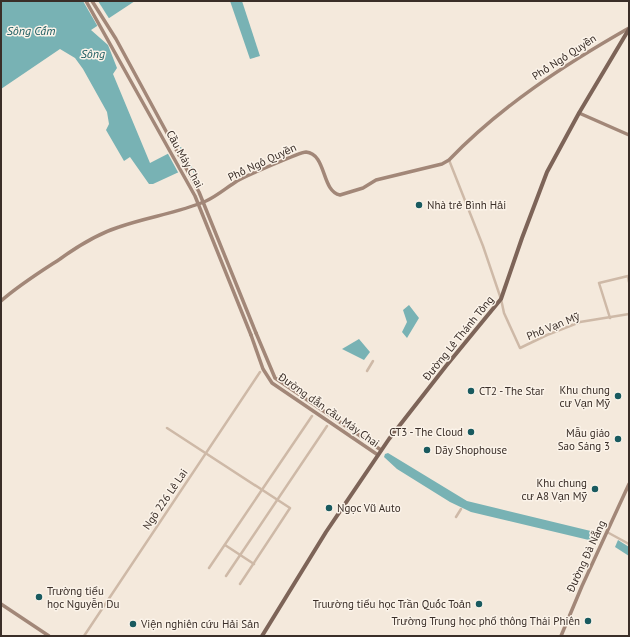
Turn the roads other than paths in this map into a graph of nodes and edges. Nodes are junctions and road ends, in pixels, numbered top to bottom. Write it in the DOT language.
graph roads {
  1 [pos="86,1"];
  2 [pos="92,1"];
  3 [pos="629,28"];
  4 [pos="579,113"];
  5 [pos="629,135"];
  6 [pos="449,160"];
  7 [pos="629,282"];
  8 [pos="501,299"];
  9 [pos="1,301"];
  10 [pos="629,314"];
  11 [pos="610,318"];
  12 [pos="256,333"];
  13 [pos="250,335"];
  14 [pos="373,361"];
  15 [pos="367,371"];
  16 [pos="260,372"];
  17 [pos="312,416"];
  18 [pos="327,426"];
  19 [pos="167,428"];
  20 [pos="381,450"];
  21 [pos="206,453"];
  22 [pos="378,455"];
  23 [pos="629,484"];
  24 [pos="263,489"];
  25 [pos="278,499"];
  26 [pos="461,509"];
  27 [pos="456,517"];
  28 [pos="607,532"];
  29 [pos="629,544"];
  30 [pos="226,545"];
  31 [pos="240,555"];
  32 [pos="254,564"];
  33 [pos="210,568"];
  34 [pos="226,576"];
  35 [pos="240,584"];
  36 [pos="1,604"];
  37 [pos="49,636"];
  38 [pos="84,636"];
  39 [pos="262,636"];
  40 [pos="561,636"];
  1 -- 13 [label="street, Cầu Máy Chai, bridge"];
  2 -- 12 [label="street, Cầu Máy Chai, bridge"];
  3 -- 4 [label="main road, Đường Lê Thánh Tông"];
  3 -- 6 [label="street, Phố Ngô Quyền"];
  4 -- 5 [label="street"];
  4 -- 8 [label="main road, Đường Lê Thánh Tông"];
  6 -- 8 [label="street, Phố Vạn Mỹ"];
  6 -- 9 [label="street, Phố Ngô Quyền"];
  7 -- 11 [label="street"];
  8 -- 11 [label="street, Phố Vạn Mỹ"];
  8 -- 20 [label="main road, Đường Lê Thánh Tông"];
  10 -- 11 [label="street, Phố Vạn Mỹ"];
  12 -- 20 [label="street, Đường dẫn cầu Máy Chai"];
  13 -- 22 [label="street, Đường dẫn cầu Máy Chai"];
  14 -- 15 [label="street"];
  16 -- 21 [label="street, Ngõ 226 Lê Lai"];
  17 -- 24 [label="street"];
  18 -- 25 [label="street"];
  19 -- 21 [label="street"];
  20 -- 22 [label="main road, Đường Lê Thánh Tông"];
  21 -- 24 [label="street"];
  21 -- 38 [label="street, Ngõ 226 Lê Lai"];
  22 -- 39 [label="main road, Đường Lê Thánh Tông"];
  23 -- 28 [label="street, Đường Đà Nẵng"];
  24 -- 25 [label="street"];
  24 -- 30 [label="street"];
  25 -- 31 [label="street"];
  25 -- 32 [label="street"];
  26 -- 27 [label="street"];
  28 -- 29 [label="street"];
  28 -- 40 [label="street, Đường Đà Nẵng"];
  30 -- 31 [label="street"];
  30 -- 33 [label="street"];
  31 -- 32 [label="street"];
  31 -- 34 [label="street"];
  32 -- 35 [label="street"];
  36 -- 37 [label="street"];
}
